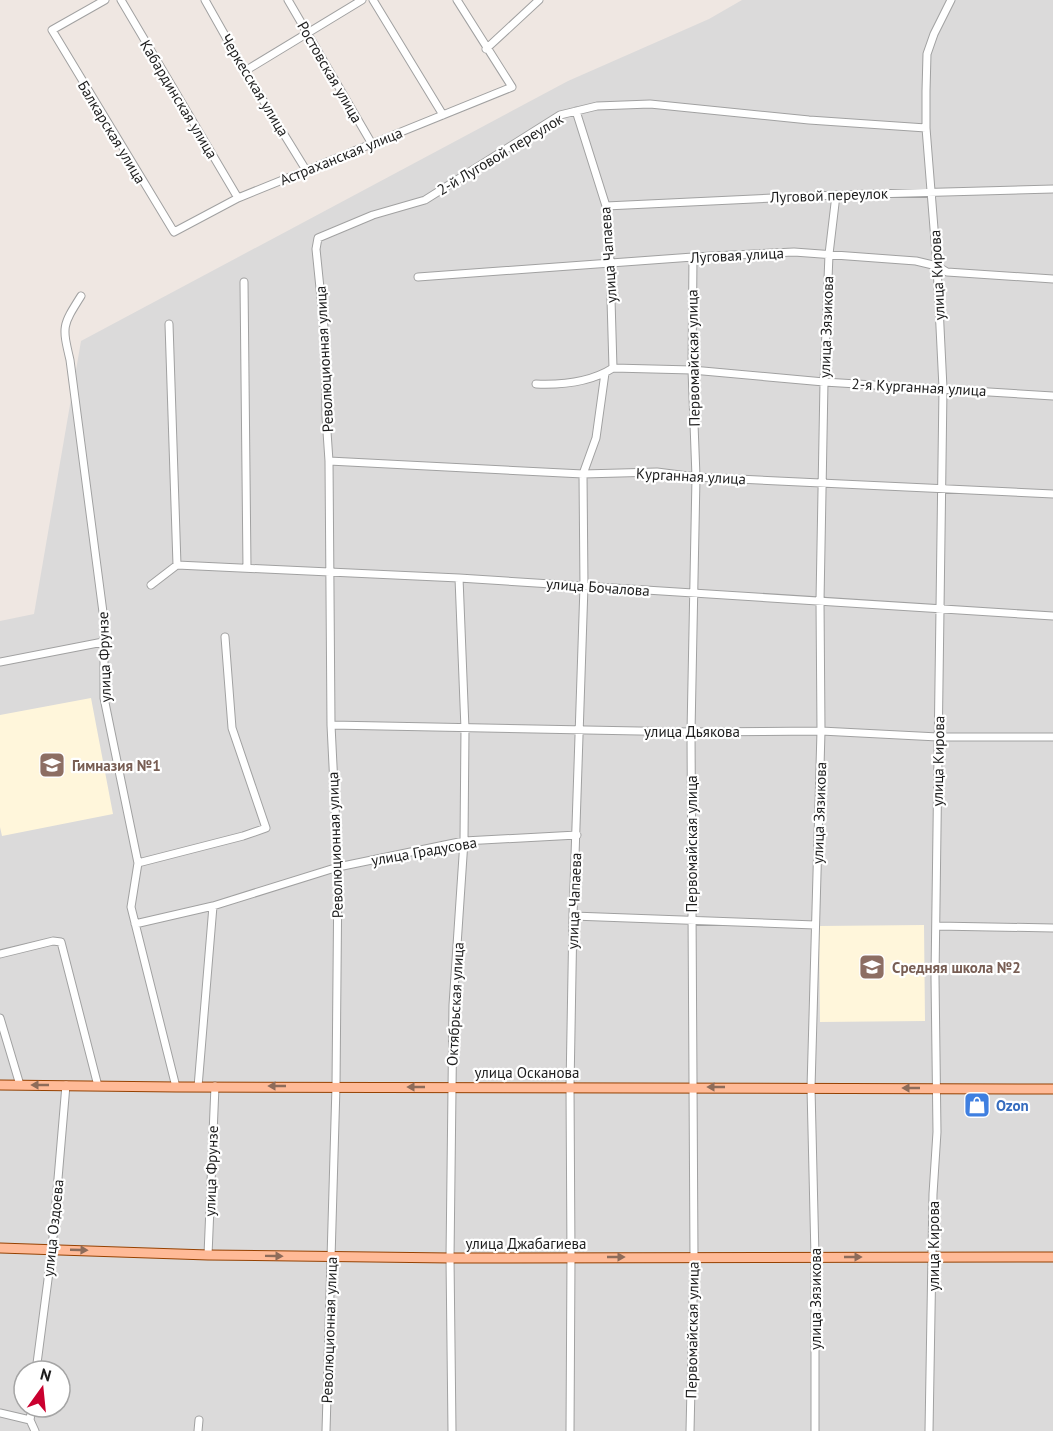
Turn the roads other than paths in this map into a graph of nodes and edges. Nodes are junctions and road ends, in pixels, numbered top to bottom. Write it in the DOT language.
graph roads {
  1 [pos="105,0"];
  2 [pos="121,0"];
  3 [pos="205,0"];
  4 [pos="288,0"];
  5 [pos="362,0"];
  6 [pos="373,0"];
  7 [pos="457,0"];
  8 [pos="539,0"];
  9 [pos="951,0"];
  10 [pos="307,33"];
  11 [pos="486,49"];
  12 [pos="245,71"];
  13 [pos="576,111"];
  14 [pos="443,115"];
  15 [pos="926,128"];
  16 [pos="372,144"];
  17 [pos="306,170"];
  18 [pos="1053,189"];
  19 [pos="932,192"];
  20 [pos="836,195"];
  21 [pos="238,198"];
  22 [pos="606,206"];
  23 [pos="174,232"];
  24 [pos="830,254"];
  25 [pos="693,257"];
  26 [pos="318,258"];
  27 [pos="609,263"];
  28 [pos="937,266"];
  29 [pos="418,277"];
  30 [pos="1053,279"];
  31 [pos="244,282"];
  32 [pos="81,296"];
  33 [pos="169,324"];
  34 [pos="613,368"];
  35 [pos="692,370"];
  36 [pos="605,373"];
  37 [pos="824,382"];
  38 [pos="536,384"];
  39 [pos="943,388"];
  40 [pos="1053,396"];
  41 [pos="329,461"];
  42 [pos="583,474"];
  43 [pos="696,477"];
  44 [pos="822,483"];
  45 [pos="941,489"];
  46 [pos="1053,494"];
  47 [pos="177,565"];
  48 [pos="247,568"];
  49 [pos="330,572"];
  50 [pos="459,578"];
  51 [pos="151,585"];
  52 [pos="584,586"];
  53 [pos="693,593"];
  54 [pos="820,601"];
  55 [pos="940,608"];
  56 [pos="1053,616"];
  57 [pos="225,637"];
  58 [pos="103,642"];
  59 [pos="0,662"];
  60 [pos="331,724"];
  61 [pos="465,729"];
  62 [pos="579,729"];
  63 [pos="821,731"];
  64 [pos="691,732"];
  65 [pos="938,737"];
  66 [pos="1053,737"];
  67 [pos="577,835"];
  68 [pos="464,841"];
  69 [pos="138,863"];
  70 [pos="338,867"];
  71 [pos="213,906"];
  72 [pos="573,916"];
  73 [pos="691,920"];
  74 [pos="135,924"];
  75 [pos="815,925"];
  76 [pos="936,926"];
  77 [pos="1053,928"];
  78 [pos="0,954"];
  79 [pos="0,1018"];
  80 [pos="0,1085"];
  81 [pos="20,1085"];
  82 [pos="66,1085"];
  83 [pos="98,1086"];
  84 [pos="215,1086"];
  85 [pos="336,1086"];
  86 [pos="176,1087"];
  87 [pos="198,1087"];
  88 [pos="452,1087"];
  89 [pos="570,1087"];
  90 [pos="692,1088"];
  91 [pos="811,1088"];
  92 [pos="937,1088"];
  93 [pos="1053,1089"];
  94 [pos="0,1248"];
  95 [pos="52,1249"];
  96 [pos="208,1255"];
  97 [pos="331,1257"];
  98 [pos="572,1257"];
  99 [pos="694,1257"];
  100 [pos="815,1257"];
  101 [pos="933,1257"];
  102 [pos="1053,1257"];
  103 [pos="450,1258"];
  104 [pos="38,1359"];
  105 [pos="0,1413"];
  106 [pos="30,1420"];
  107 [pos="199,1420"];
  108 [pos="35,1431"];
  109 [pos="198,1431"];
  110 [pos="326,1431"];
  111 [pos="452,1431"];
  112 [pos="570,1431"];
  113 [pos="690,1431"];
  114 [pos="815,1431"];
  115 [pos="929,1431"];
  1 -- 23 [label="street, Балкарская улица"];
  2 -- 21 [label="street, Кабардинская улица"];
  3 -- 12 [label="street, Черкесская улица"];
  4 -- 10 [label="street, Ростовская улица"];
  5 -- 10 [label="street"];
  6 -- 14 [label="street"];
  7 -- 11 [label="street"];
  8 -- 11 [label="street"];
  9 -- 15 [label="street, улица Кирова"];
  10 -- 12 [label="street"];
  10 -- 16 [label="street, Ростовская улица"];
  11 -- 14 [label="street, Астраханская улица"];
  12 -- 17 [label="street, Черкесская улица"];
  13 -- 15 [label="street, 2-й Луговой переулок"];
  13 -- 22 [label="street, улица Чапаева"];
  13 -- 26 [label="street, 2-й Луговой переулок"];
  14 -- 16 [label="street, Астраханская улица"];
  15 -- 19 [label="street, улица Кирова"];
  16 -- 17 [label="street, Астраханская улица"];
  17 -- 21 [label="street, Астраханская улица"];
  18 -- 19 [label="street, Луговой переулок"];
  19 -- 20 [label="street, Луговой переулок"];
  19 -- 28 [label="street, улица Кирова"];
  20 -- 22 [label="street, Луговой переулок"];
  20 -- 24 [label="street, улица Зязикова"];
  21 -- 23 [label="street, Астраханская улица"];
  22 -- 27 [label="street, улица Чапаева"];
  24 -- 25 [label="street, Луговая улица"];
  24 -- 28 [label="street, Луговая улица"];
  24 -- 37 [label="street, улица Зязикова"];
  25 -- 27 [label="street, Луговая улица"];
  25 -- 35 [label="street, Первомайская улица"];
  26 -- 41 [label="street, Революционная улица"];
  27 -- 29 [label="street, Луговая улица"];
  27 -- 34 [label="street, улица Чапаева"];
  28 -- 30 [label="street, Луговая улица"];
  28 -- 39 [label="street, улица Кирова"];
  31 -- 48 [label="street"];
  32 -- 58 [label="street, улица Фрунзе"];
  33 -- 47 [label="street"];
  34 -- 35 [label="street, 2-я Курганная улица"];
  34 -- 36 [label="street"];
  35 -- 37 [label="street, 2-я Курганная улица"];
  35 -- 43 [label="street, Первомайская улица"];
  36 -- 38 [label="street"];
  36 -- 42 [label="street, улица Чапаева"];
  37 -- 39 [label="street, 2-я Курганная улица"];
  37 -- 44 [label="street, улица Зязикова"];
  39 -- 40 [label="street, 2-я Курганная улица"];
  39 -- 45 [label="street, улица Кирова"];
  41 -- 42 [label="street, Курганная улица"];
  41 -- 49 [label="street, Революционная улица"];
  42 -- 43 [label="street, Курганная улица"];
  42 -- 52 [label="street, улица Чапаева"];
  43 -- 44 [label="street, Курганная улица"];
  43 -- 53 [label="street, Первомайская улица"];
  44 -- 45 [label="street, Курганная улица"];
  44 -- 54 [label="street, улица Зязикова"];
  45 -- 46 [label="street, Курганная улица"];
  45 -- 55 [label="street, улица Кирова"];
  47 -- 48 [label="street, улица Бочалова"];
  47 -- 51 [label="street"];
  48 -- 49 [label="street, улица Бочалова"];
  49 -- 50 [label="street, улица Бочалова"];
  49 -- 60 [label="street, Революционная улица"];
  50 -- 52 [label="street, улица Бочалова"];
  50 -- 61 [label="street, Октябрьская улица"];
  52 -- 53 [label="street, улица Бочалова"];
  52 -- 62 [label="street, улица Чапаева"];
  53 -- 54 [label="street, улица Бочалова"];
  53 -- 64 [label="street, Первомайская улица"];
  54 -- 55 [label="street, улица Бочалова"];
  54 -- 63 [label="street, улица Зязикова"];
  55 -- 56 [label="street, улица Бочалова"];
  55 -- 65 [label="street, улица Кирова"];
  57 -- 69 [label="street"];
  58 -- 59 [label="street"];
  58 -- 69 [label="street, улица Фрунзе"];
  60 -- 61 [label="street, улица Дьякова"];
  60 -- 70 [label="street, Революционная улица"];
  61 -- 62 [label="street, улица Дьякова"];
  61 -- 68 [label="street, Октябрьская улица"];
  62 -- 64 [label="street, улица Дьякова"];
  62 -- 67 [label="street, улица Чапаева"];
  63 -- 64 [label="street, улица Дьякова"];
  63 -- 65 [label="street, улица Дьякова"];
  63 -- 75 [label="street, улица Зязикова"];
  64 -- 73 [label="street, Первомайская улица"];
  65 -- 66 [label="street, улица Дьякова"];
  65 -- 76 [label="street, улица Кирова"];
  67 -- 68 [label="street, улица Градусова"];
  67 -- 72 [label="street, улица Чапаева"];
  68 -- 70 [label="street, улица Градусова"];
  68 -- 88 [label="street, Октябрьская улица"];
  69 -- 74 [label="street, улица Фрунзе"];
  70 -- 71 [label="street, улица Градусова"];
  70 -- 85 [label="street, Революционная улица"];
  71 -- 74 [label="street, улица Градусова"];
  71 -- 87 [label="street"];
  72 -- 73 [label="street"];
  72 -- 89 [label="street, улица Чапаева"];
  73 -- 75 [label="street"];
  73 -- 90 [label="street, Первомайская улица"];
  74 -- 86 [label="street, улица Фрунзе"];
  75 -- 91 [label="street, улица Зязикова"];
  76 -- 77 [label="street"];
  76 -- 92 [label="street, улица Кирова"];
  78 -- 83 [label="street"];
  79 -- 81 [label="street"];
  80 -- 81 [label="main road, улица Осканова"];
  82 -- 81 [label="main road, улица Осканова, one-way"];
  82 -- 83 [label="main road, улица Осканова"];
  82 -- 95 [label="street, улица Оздоева"];
  83 -- 86 [label="main road, улица Осканова"];
  85 -- 84 [label="main road, улица Осканова, one-way"];
  84 -- 87 [label="main road, улица Осканова"];
  84 -- 96 [label="street, улица Фрунзе"];
  88 -- 85 [label="main road, улица Осканова, one-way"];
  85 -- 97 [label="street, Революционная улица"];
  86 -- 87 [label="main road, улица Осканова"];
  88 -- 89 [label="main road, улица Осканова"];
  88 -- 103 [label="street, Октябрьская улица"];
  89 -- 90 [label="main road, улица Осканова"];
  89 -- 98 [label="street, улица Чапаева"];
  91 -- 90 [label="main road, улица Осканова, one-way"];
  90 -- 99 [label="street, Первомайская улица"];
  92 -- 91 [label="main road, улица Осканова, one-way"];
  91 -- 100 [label="street, улица Зязикова"];
  92 -- 93 [label="main road, улица Осканова"];
  92 -- 101 [label="street, улица Кирова"];
  94 -- 95 [label="main road, улица Джабагиева"];
  95 -- 96 [label="main road, улица Джабагиева, one-way"];
  95 -- 104 [label="street, улица Оздоева"];
  96 -- 97 [label="main road, улица Джабагиева, one-way"];
  97 -- 103 [label="main road, улица Джабагиева"];
  97 -- 110 [label="street, Революционная улица"];
  98 -- 99 [label="main road, улица Джабагиева, one-way"];
  98 -- 103 [label="main road, улица Джабагиева"];
  98 -- 112 [label="street, улица Чапаева"];
  99 -- 100 [label="main road, улица Джабагиева"];
  99 -- 113 [label="street, Первомайская улица"];
  100 -- 101 [label="main road, улица Джабагиева, one-way"];
  100 -- 114 [label="street, улица Зязикова"];
  101 -- 102 [label="main road, улица Джабагиева"];
  101 -- 115 [label="street, улица Кирова"];
  103 -- 111 [label="street, Октябрьская улица"];
  105 -- 106 [label="street"];
  106 -- 108 [label="street"];
  107 -- 109 [label="street"];
}
